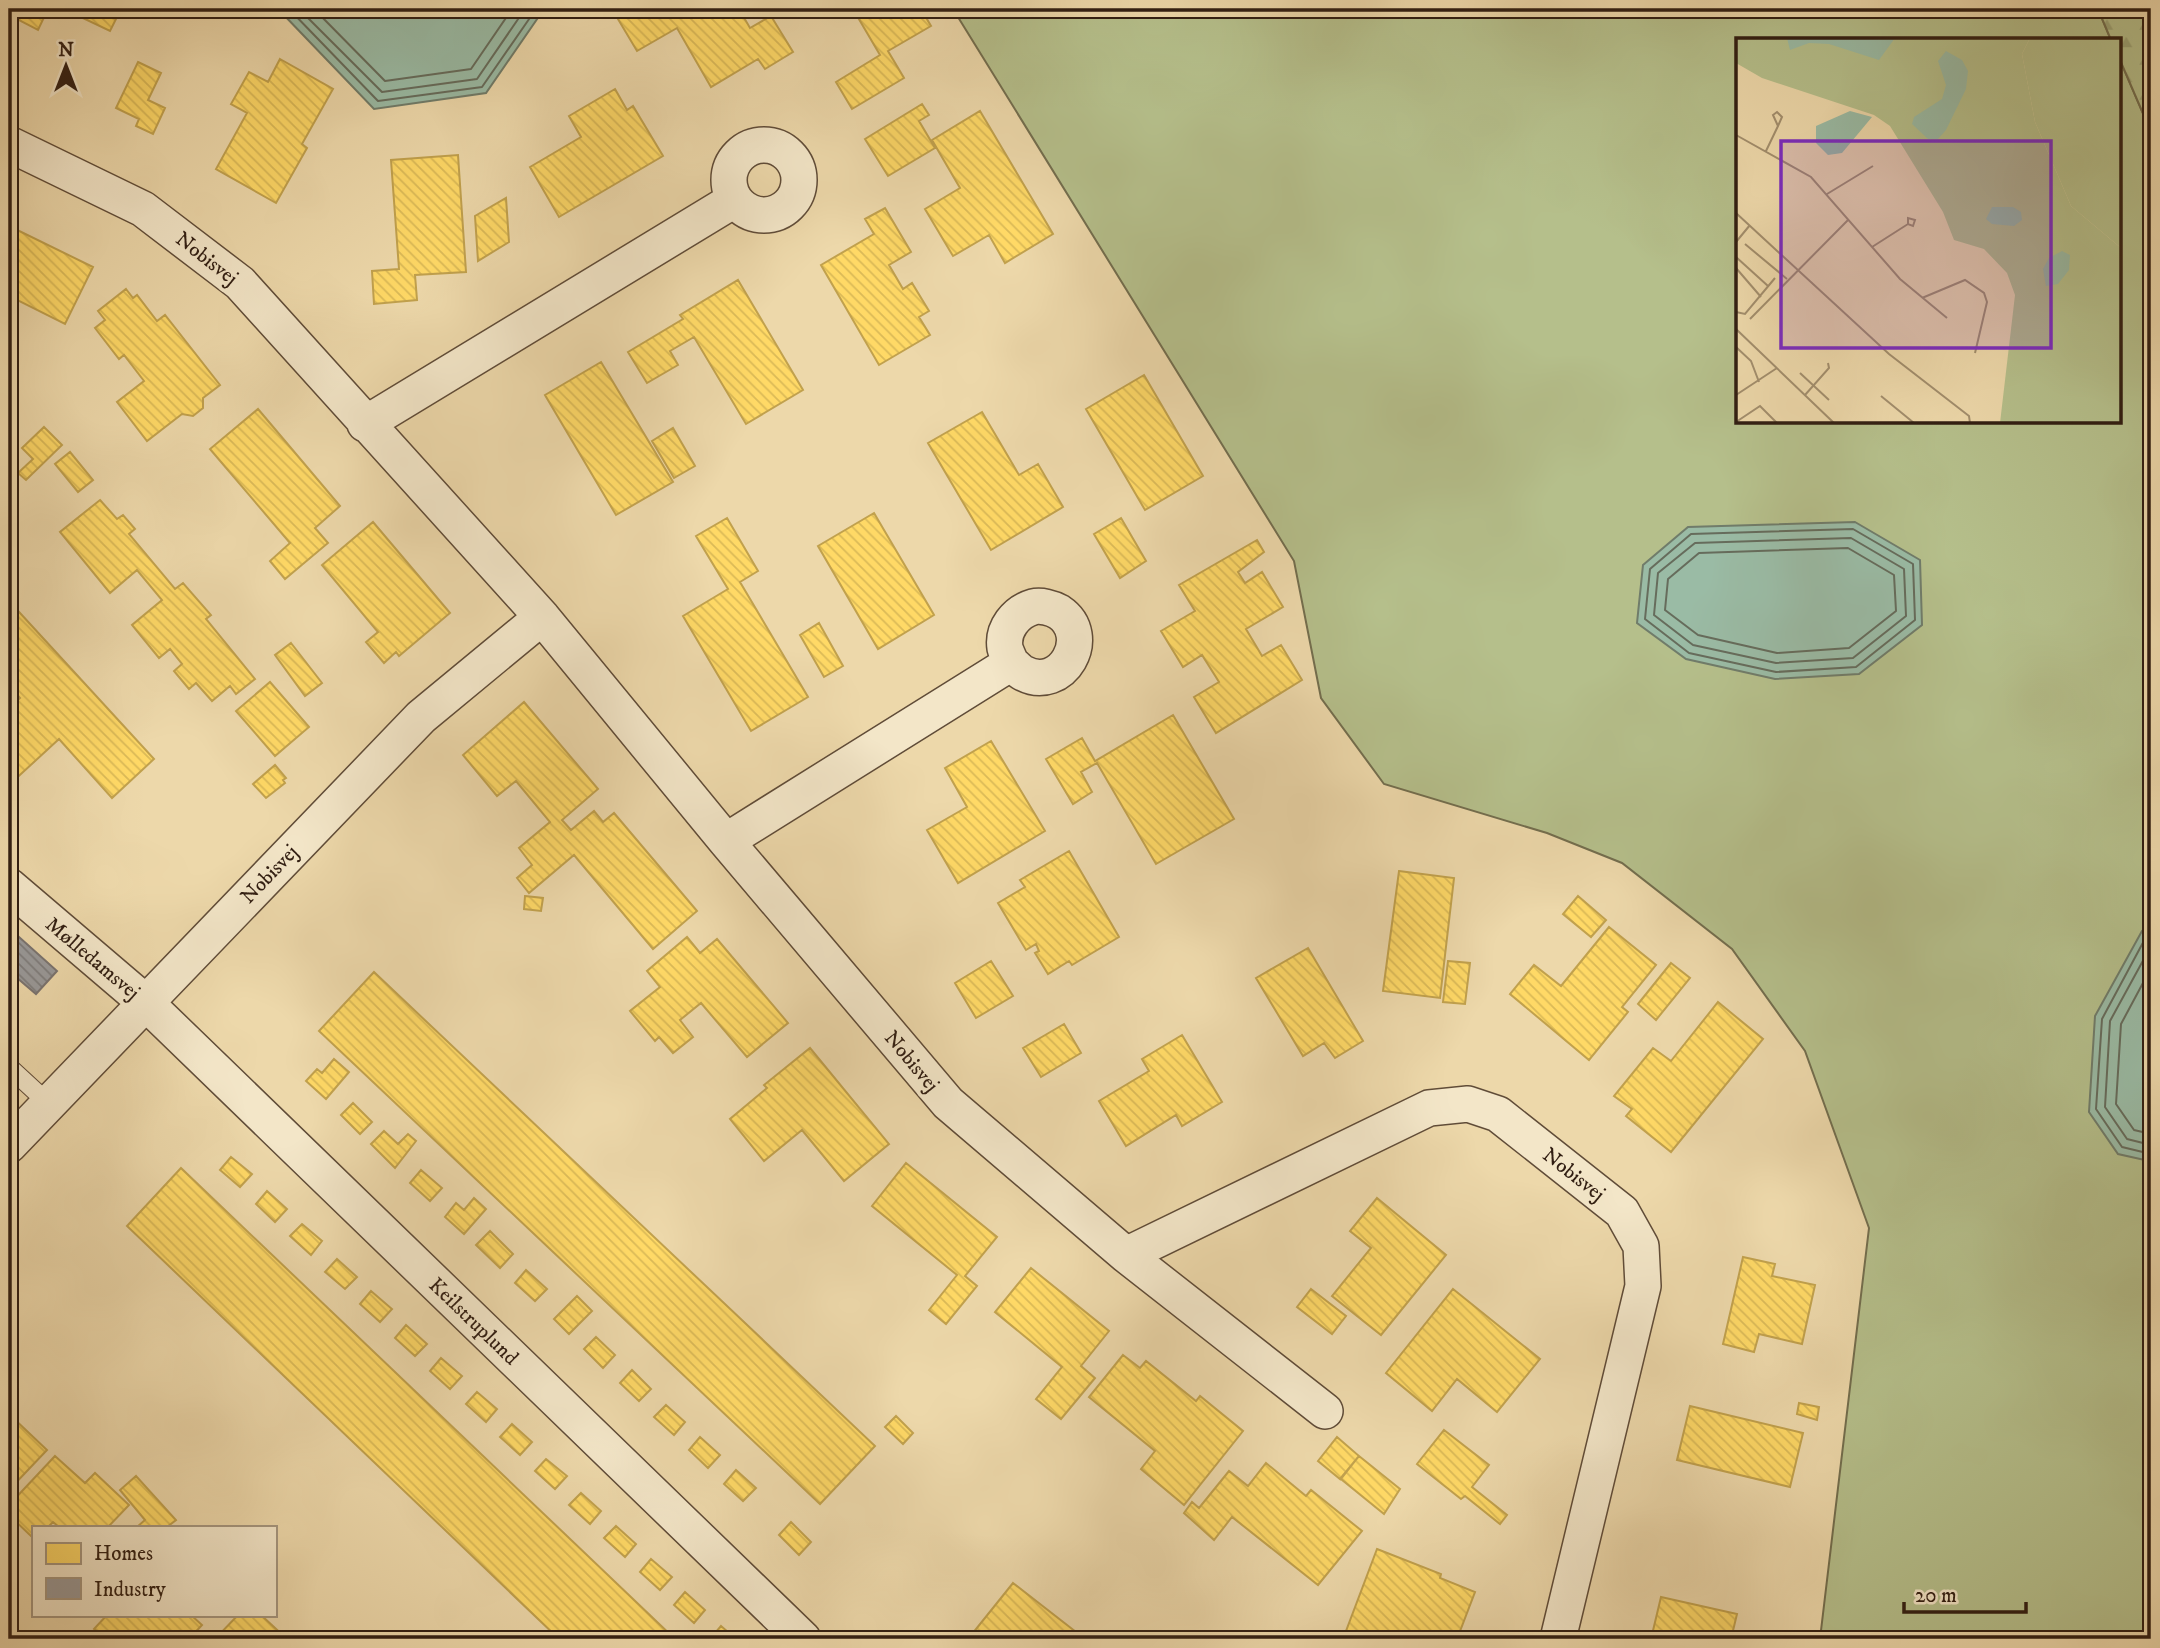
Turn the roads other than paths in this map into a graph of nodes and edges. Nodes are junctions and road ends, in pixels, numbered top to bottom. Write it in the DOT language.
graph roads {
  1 [pos="9,144"];
  2 [pos="734,200"];
  3 [pos="365,424"];
  4 [pos="542,617"];
  5 [pos="1011,663"];
  6 [pos="726,841"];
  7 [pos="9,887"];
  8 [pos="145,1002"];
  9 [pos="9,1067"];
  10 [pos="48,1103"];
  11 [pos="9,1145"];
  12 [pos="1126,1255"];
  13 [pos="1325,1411"];
  14 [pos="803,1639"];
  15 [pos="1558,1639"];
  1 -- 3 [label="street, Nobisvej"];
  2 -- 3 [label="street"];
  3 -- 4 [label="street, Nobisvej"];
  4 -- 6 [label="street, Nobisvej"];
  4 -- 8 [label="street, Nobisvej"];
  5 -- 6 [label="street"];
  6 -- 12 [label="street, Nobisvej"];
  7 -- 8 [label="street, Mølledamsvej"];
  8 -- 10 [label="street, Nobisvej"];
  8 -- 14 [label="street, Keilstruplund"];
  9 -- 10 [label="lane"];
  10 -- 11 [label="street, Nobisvej"];
  12 -- 13 [label="street, Nobisvej"];
  12 -- 15 [label="street, Nobisvej"];
}
